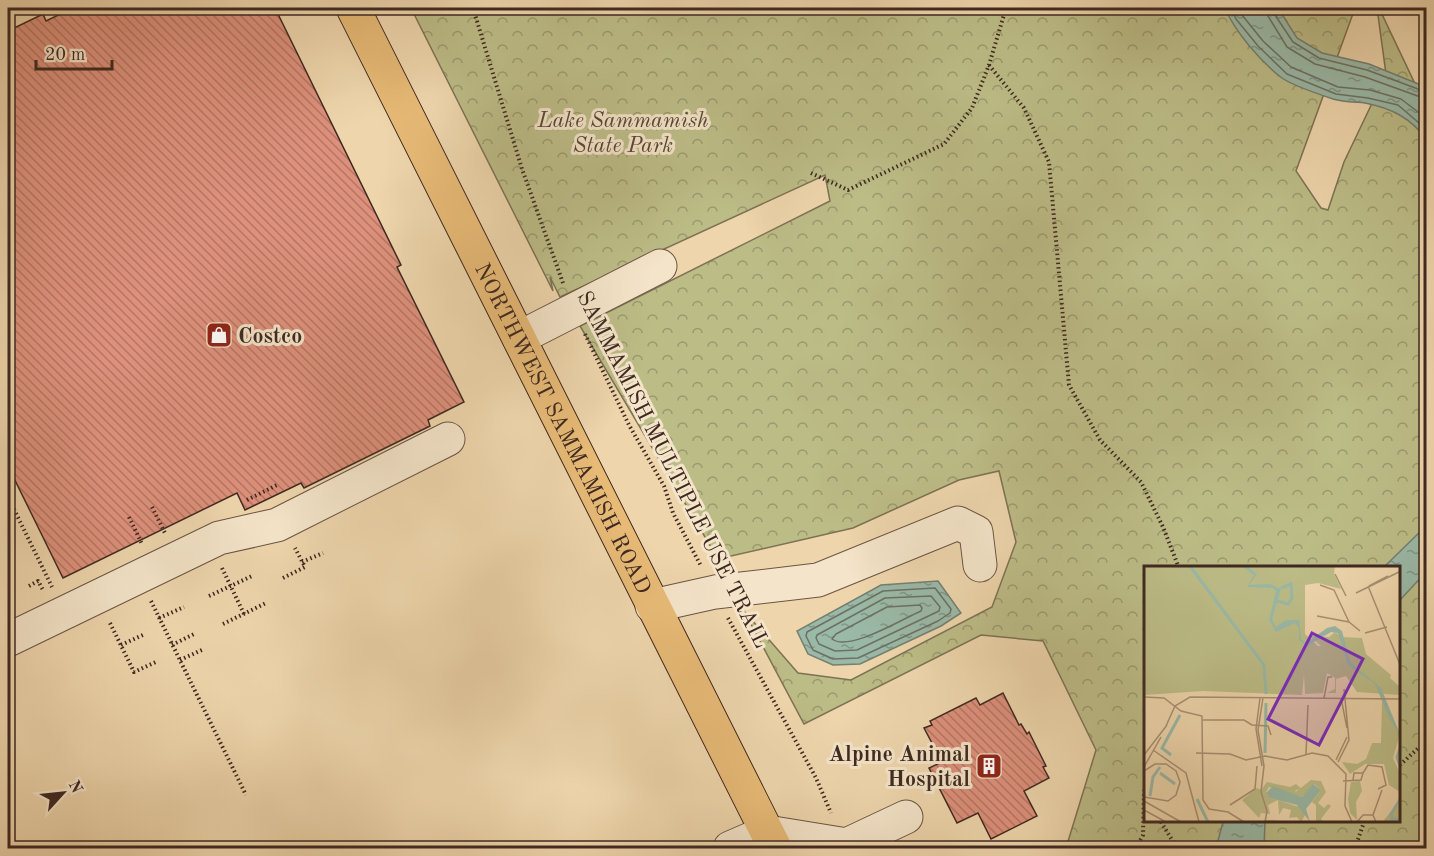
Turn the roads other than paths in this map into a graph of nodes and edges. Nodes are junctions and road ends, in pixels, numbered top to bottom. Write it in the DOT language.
graph roads {
  1 [pos="353,8"];
  2 [pos="660,266"];
  3 [pos="519,338"];
  4 [pos="448,439"];
  5 [pos="980,565"];
  6 [pos="652,606"];
  7 [pos="8,640"];
  8 [pos="906,817"];
  9 [pos="841,838"];
  10 [pos="771,840"];
  11 [pos="730,849"];
  1 -- 3 [label="main road, NORTHWEST SAMMAMISH ROAD"];
  2 -- 3 [label="street"];
  3 -- 6 [label="main road, NORTHWEST SAMMAMISH ROAD"];
  4 -- 7 [label="street"];
  5 -- 6 [label="street"];
  6 -- 10 [label="main road, NORTHWEST SAMMAMISH ROAD"];
  8 -- 9 [label="street"];
  9 -- 10 [label="street"];
  10 -- 11 [label="street"];
}
